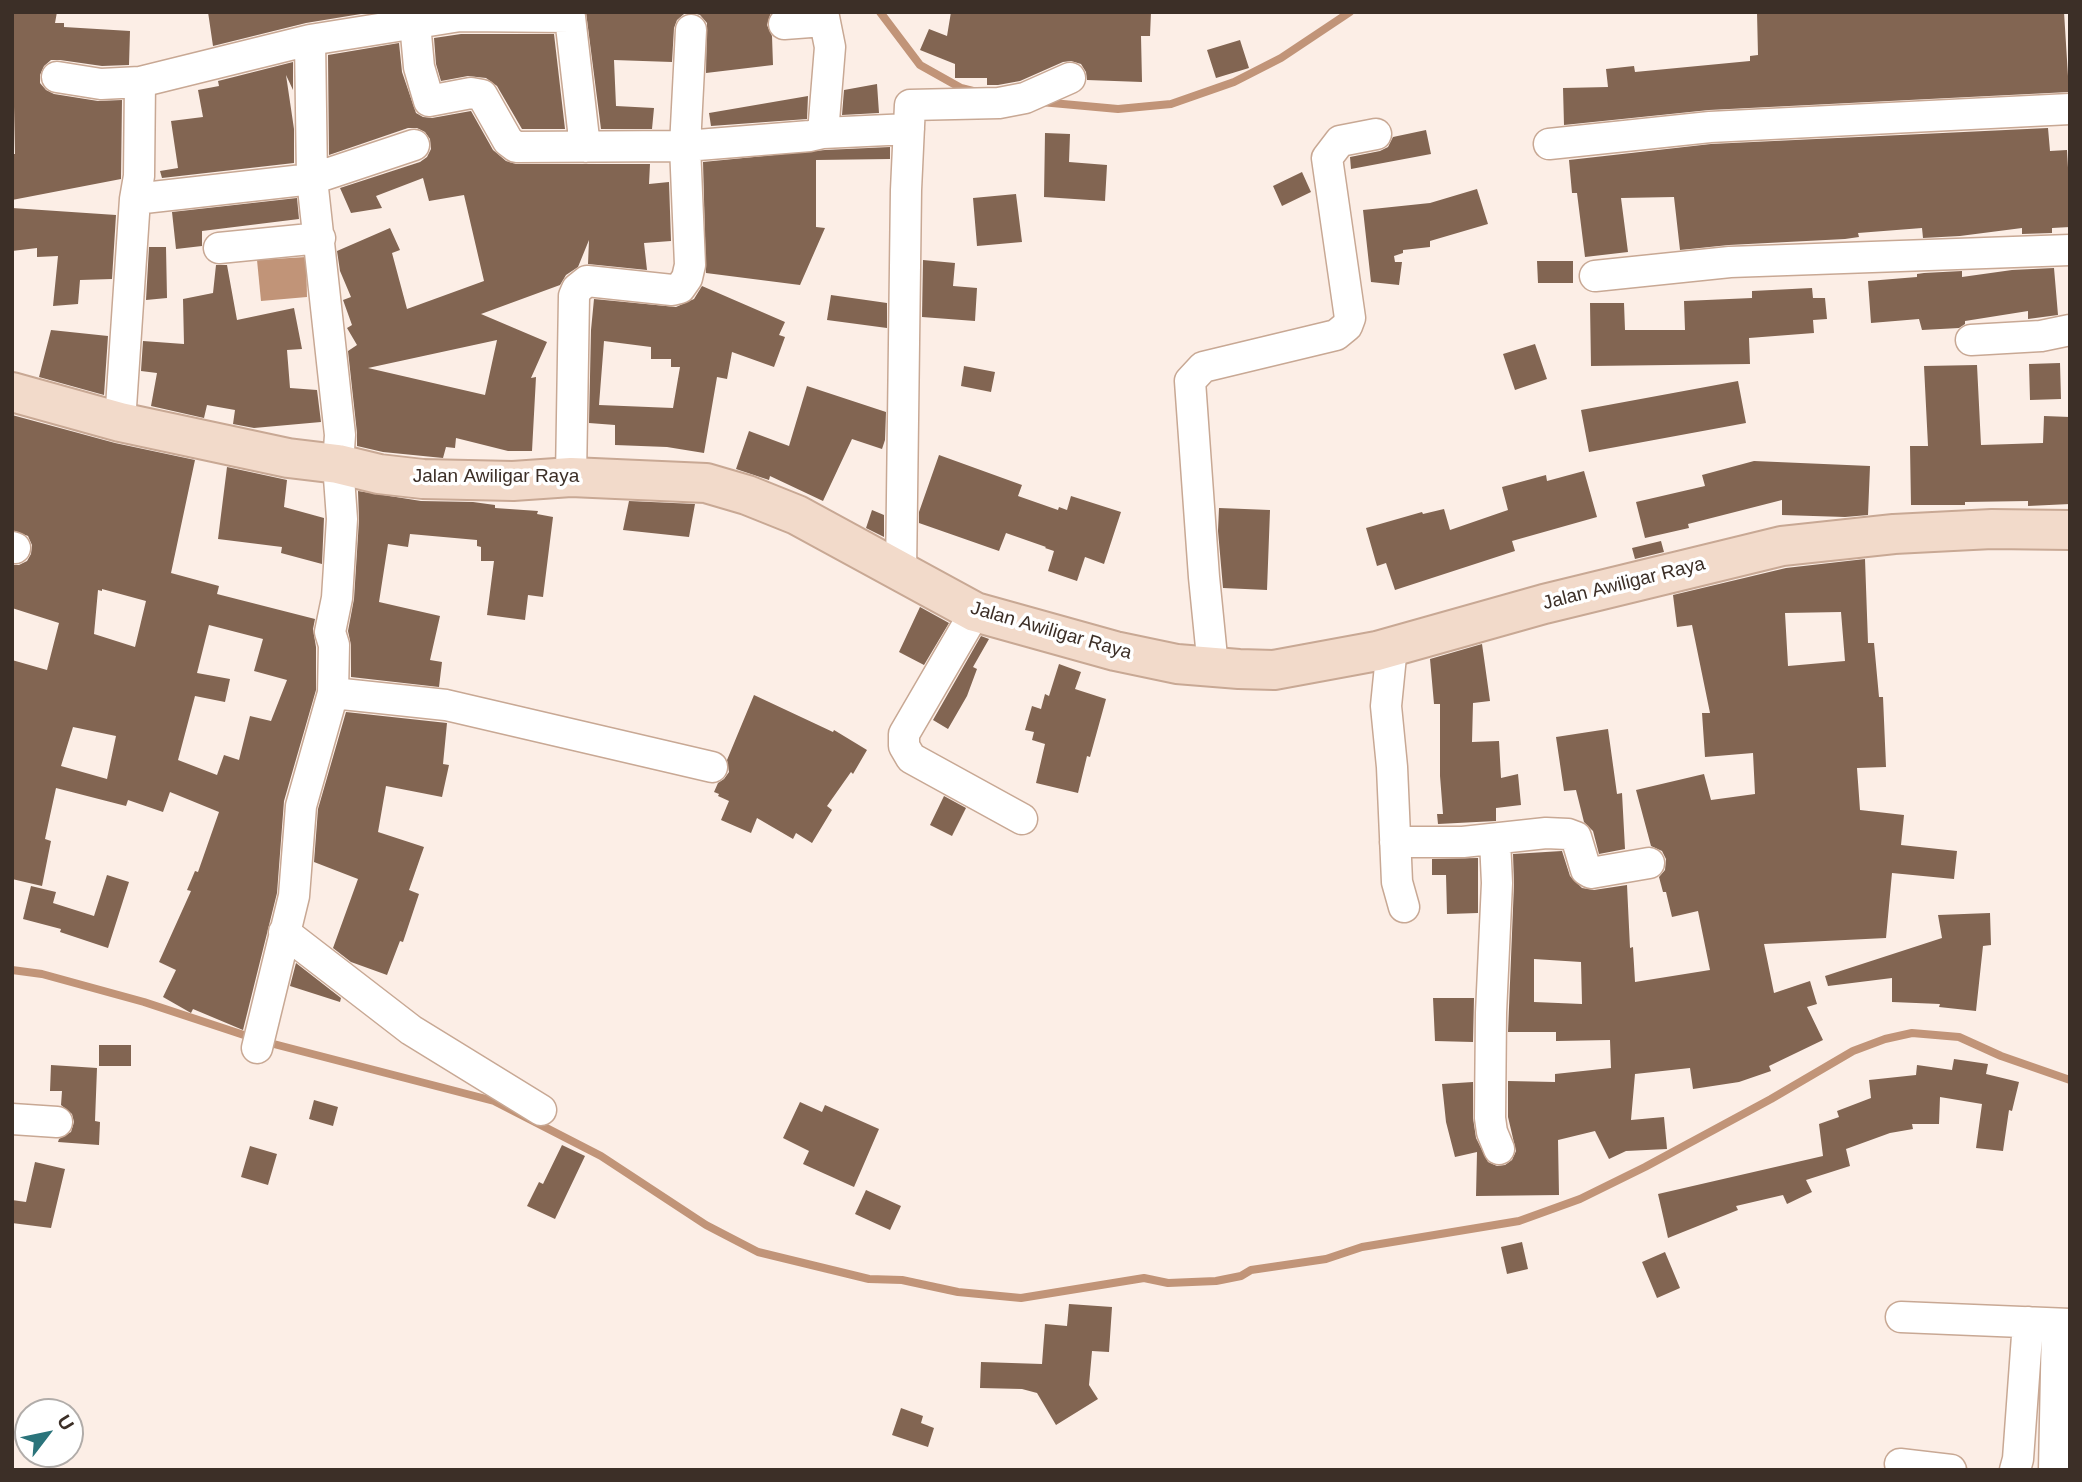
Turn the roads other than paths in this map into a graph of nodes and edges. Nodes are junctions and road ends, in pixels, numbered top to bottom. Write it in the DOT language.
graph roads {
  1 [pos="824,17"];
  2 [pos="415,23"];
  3 [pos="784,24"];
  4 [pos="691,30"];
  5 [pos="310,40"];
  6 [pos="57,77"];
  7 [pos="1070,78"];
  8 [pos="140,82"];
  9 [pos="2070,109"];
  10 [pos="908,129"];
  11 [pos="823,133"];
  12 [pos="1376,134"];
  13 [pos="1549,144"];
  14 [pos="414,145"];
  15 [pos="685,146"];
  16 [pos="585,147"];
  17 [pos="312,179"];
  18 [pos="135,199"];
  19 [pos="320,238"];
  20 [pos="219,248"];
  21 [pos="2070,250"];
  22 [pos="1595,276"];
  23 [pos="2070,330"];
  24 [pos="1971,340"];
  25 [pos="12,392"];
  26 [pos="120,422"];
  27 [pos="338,464"];
  28 [pos="571,477"];
  29 [pos="2070,530"];
  30 [pos="901,573"];
  31 [pos="975,612"];
  32 [pos="1392,646"];
  33 [pos="1213,667"];
  34 [pos="333,693"];
  35 [pos="712,767"];
  36 [pos="1022,819"];
  37 [pos="1495,840"];
  38 [pos="1395,842"];
  39 [pos="1649,863"];
  40 [pos="1404,907"];
  41 [pos="285,932"];
  42 [pos="257,1048"];
  43 [pos="541,1110"];
  44 [pos="12,1119"];
  45 [pos="57,1122"];
  46 [pos="1499,1149"];
  47 [pos="1901,1317"];
  48 [pos="2028,1322"];
  49 [pos="2064,1324"];
  50 [pos="1900,1464"];
  51 [pos="1951,1470"];
  52 [pos="2015,1470"];
  53 [pos="2054,1470"];
  1 -- 3 [label="street"];
  1 -- 11 [label="street"];
  2 -- 5 [label="street"];
  2 -- 16 [label="street"];
  2 -- 16 [label="street"];
  4 -- 15 [label="street"];
  5 -- 8 [label="street"];
  5 -- 17 [label="street"];
  6 -- 8 [label="street"];
  7 -- 10 [label="street"];
  8 -- 18 [label="street"];
  9 -- 13 [label="street"];
  10 -- 11 [label="street"];
  10 -- 30 [label="street"];
  11 -- 15 [label="street"];
  12 -- 33 [label="street"];
  14 -- 17 [label="street"];
  15 -- 16 [label="street"];
  15 -- 28 [label="street"];
  17 -- 18 [label="street"];
  17 -- 19 [label="street"];
  18 -- 26 [label="street"];
  19 -- 20 [label="street"];
  19 -- 27 [label="street"];
  21 -- 22 [label="street"];
  23 -- 24 [label="street"];
  25 -- 26 [label="street, Jalan Awiligar Raya"];
  26 -- 27 [label="street, Jalan Awiligar Raya"];
  27 -- 28 [label="street, Jalan Awiligar Raya"];
  27 -- 34 [label="street"];
  28 -- 30 [label="street, Jalan Awiligar Raya"];
  29 -- 32 [label="street, Jalan Awiligar Raya"];
  30 -- 31 [label="street, Jalan Awiligar Raya"];
  31 -- 33 [label="street, Jalan Awiligar Raya"];
  31 -- 36 [label="street"];
  32 -- 33 [label="street, Jalan Awiligar Raya"];
  32 -- 38 [label="street"];
  34 -- 35 [label="street"];
  34 -- 41 [label="street"];
  37 -- 38 [label="street"];
  37 -- 39 [label="street"];
  37 -- 46 [label="street"];
  38 -- 40 [label="street"];
  41 -- 42 [label="street"];
  41 -- 43 [label="street"];
  44 -- 45 [label="street"];
  47 -- 48 [label="street"];
  48 -- 49 [label="street"];
  48 -- 52 [label="street"];
  49 -- 53 [label="street"];
  50 -- 51 [label="street"];
}
